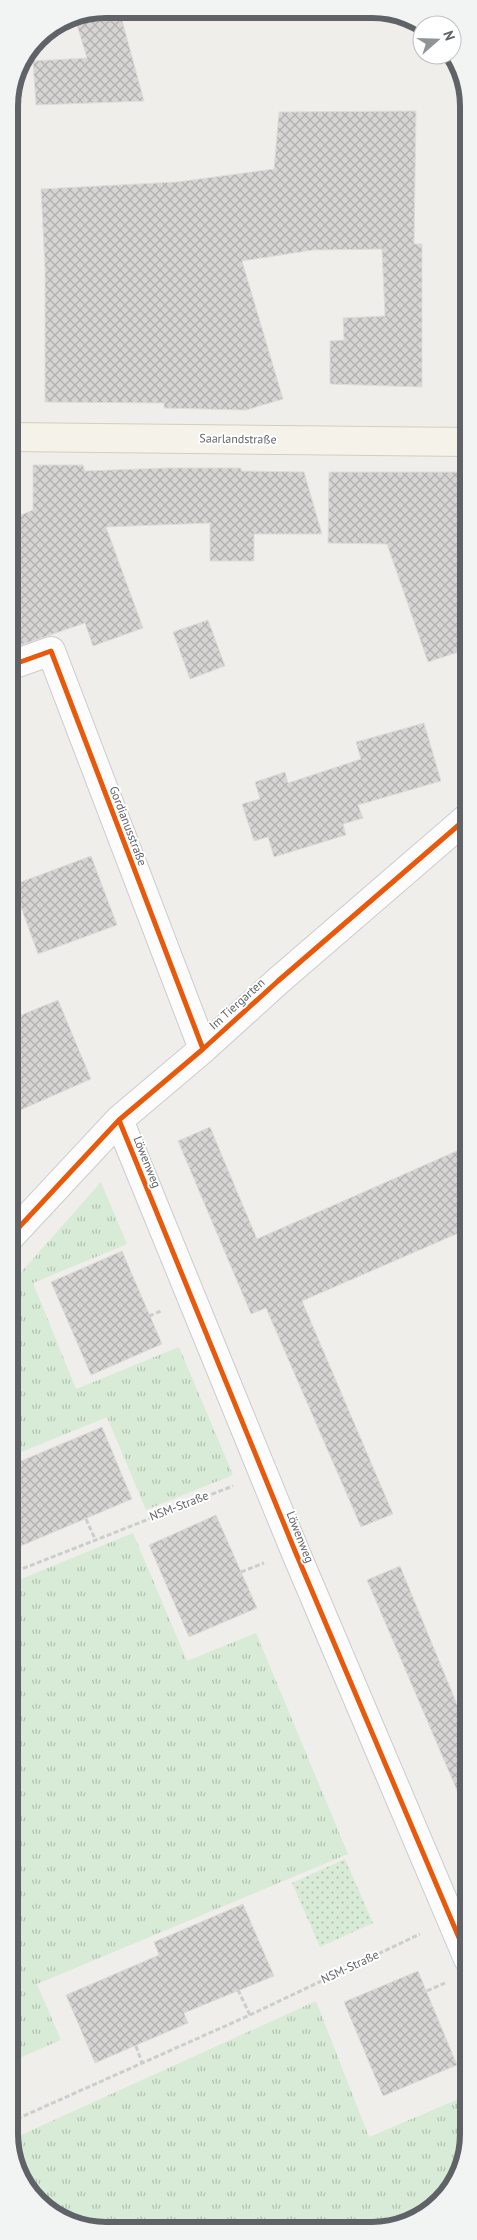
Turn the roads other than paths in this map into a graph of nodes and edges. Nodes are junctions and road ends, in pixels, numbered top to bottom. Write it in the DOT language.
graph roads {
  1 [pos="18,437"];
  2 [pos="460,442"];
  3 [pos="18,663"];
  4 [pos="460,823"];
  5 [pos="203,1049"];
  6 [pos="119,1120"];
  7 [pos="18,1228"];
  8 [pos="459,1940"];
  1 -- 2 [label="main road, Saarlandstraße"];
  3 -- 5 [label="street, Gordianusstraße"];
  4 -- 5 [label="street, Im Tiergarten"];
  5 -- 6 [label="street, Im Tiergarten"];
  6 -- 7 [label="street, Im Tiergarten"];
  6 -- 8 [label="street, Löwenweg"];
}
